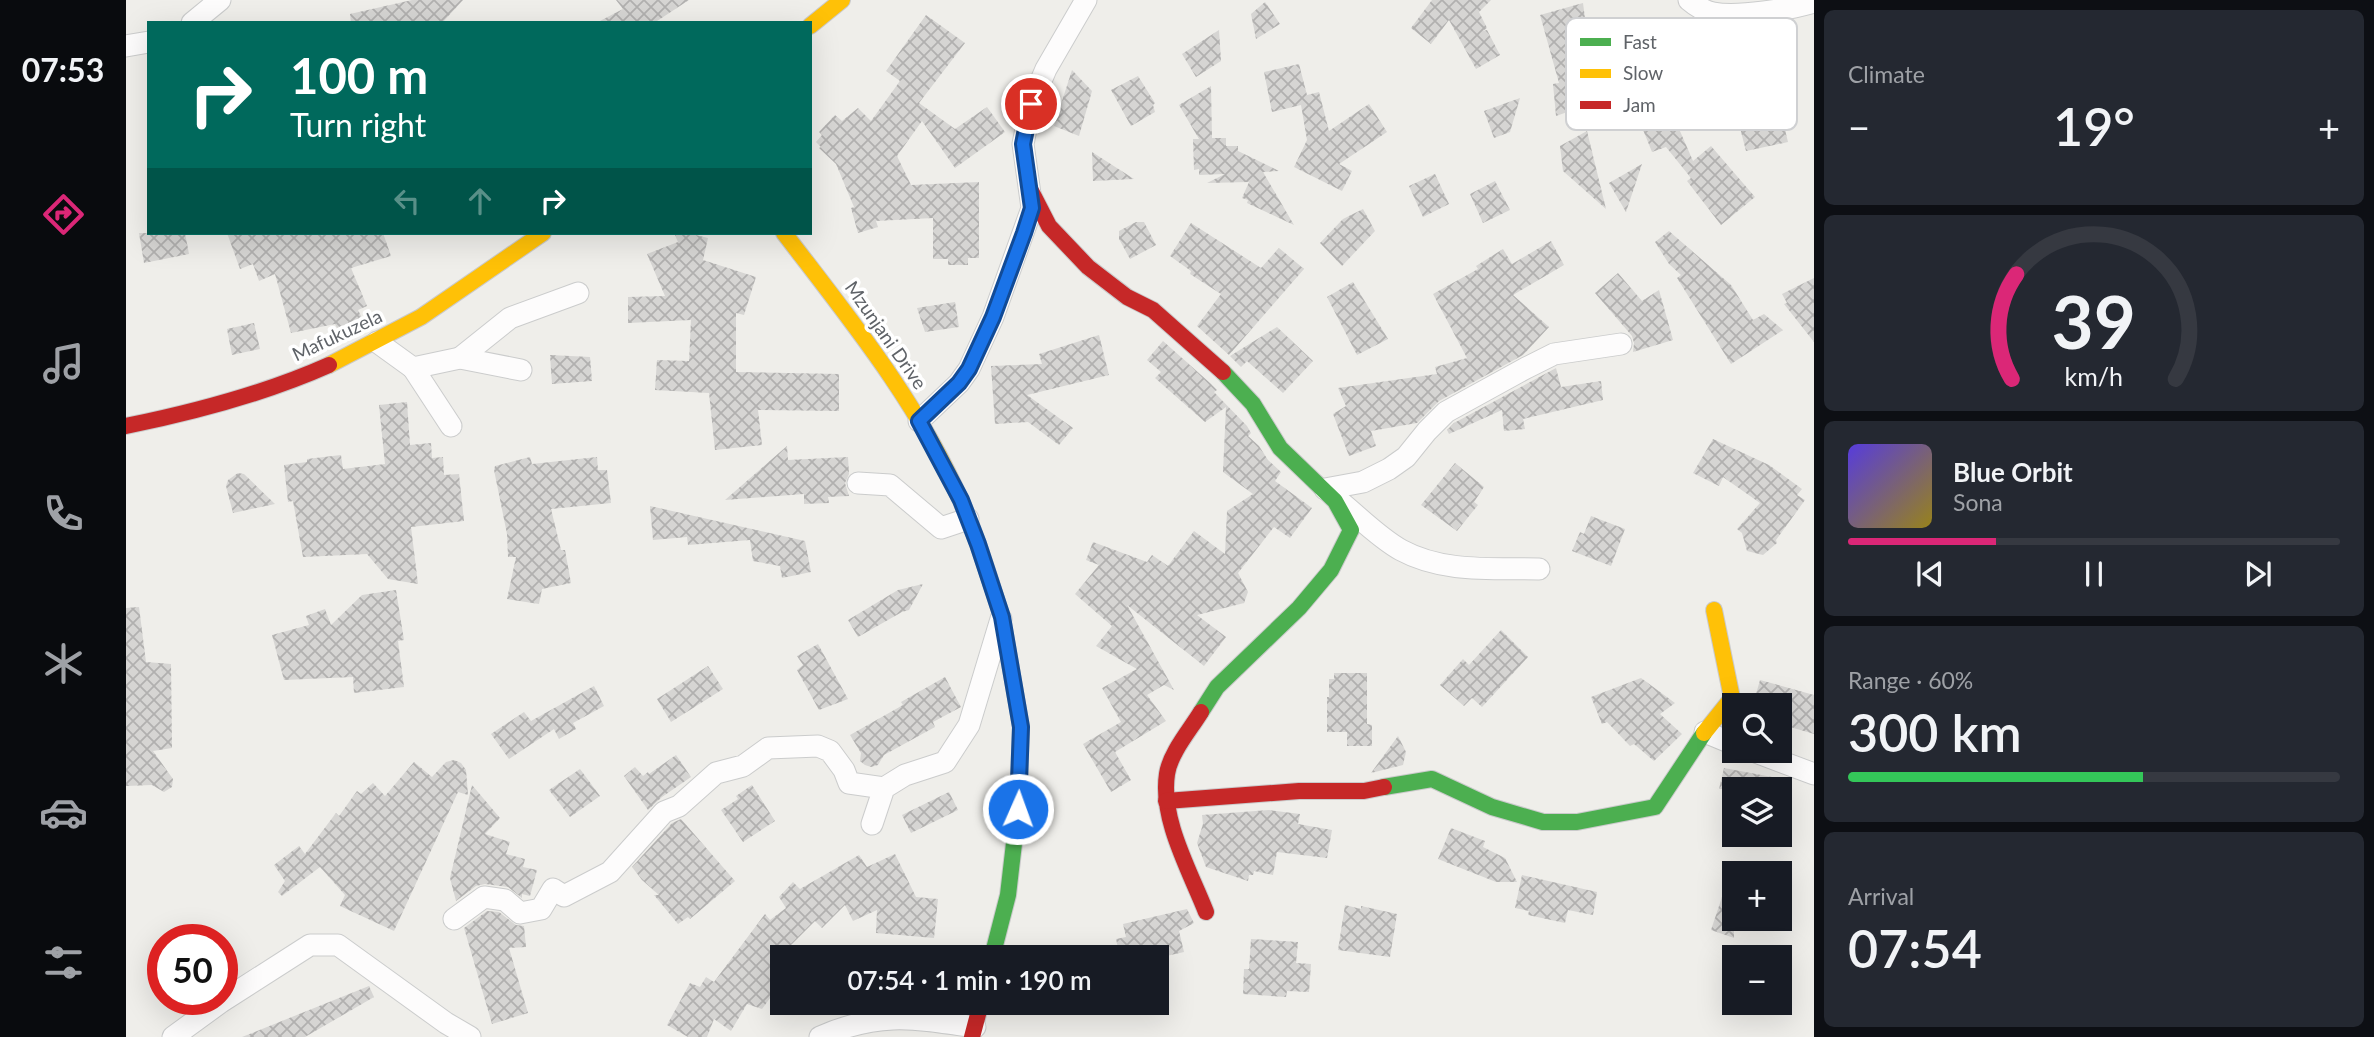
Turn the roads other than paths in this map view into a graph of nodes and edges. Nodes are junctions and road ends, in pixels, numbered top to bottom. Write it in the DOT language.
graph roads {
  1 [pos="220,0"];
  2 [pos="842,0"];
  3 [pos="1086,0"];
  4 [pos="1689,0"];
  5 [pos="1814,2"];
  6 [pos="194,21"];
  7 [pos="812,24"];
  8 [pos="147,42"];
  9 [pos="126,46"];
  10 [pos="1030,189"];
  11 [pos="540,235"];
  12 [pos="785,235"];
  13 [pos="578,293"];
  14 [pos="377,342"];
  15 [pos="1621,344"];
  16 [pos="460,358"];
  17 [pos="412,368"];
  18 [pos="521,370"];
  19 [pos="919,421"];
  20 [pos="126,426"];
  21 [pos="451,426"];
  22 [pos="858,482"];
  23 [pos="1325,489"];
  24 [pos="968,519"];
  25 [pos="1539,569"];
  26 [pos="1714,610"];
  27 [pos="1002,617"];
  28 [pos="1705,732"];
  29 [pos="1722,739"];
  30 [pos="1785,763"];
  31 [pos="1814,774"];
  32 [pos="884,788"];
  33 [pos="1166,801"];
  34 [pos="872,824"];
  35 [pos="1206,912"];
  36 [pos="454,919"];
  37 [pos="995,945"];
  38 [pos="978,1015"];
  39 [pos="441,1030"];
  40 [pos="973,1032"];
  41 [pos="173,1037"];
  42 [pos="470,1037"];
  43 [pos="820,1037"];
  1 -- 6 [label="street"];
  2 -- 7 [label="street"];
  3 -- 10 [label="street"];
  4 -- 5 [label="street"];
  8 -- 9 [label="street"];
  10 -- 19 [label="street"];
  10 -- 23 [label="street"];
  11 -- 14 [label="street, Mafukuzela"];
  12 -- 19 [label="street, Mzunjani Drive"];
  13 -- 16 [label="street"];
  14 -- 17 [label="street"];
  14 -- 20 [label="street, Mafukuzela"];
  15 -- 23 [label="street"];
  16 -- 17 [label="street"];
  16 -- 18 [label="street"];
  17 -- 21 [label="street"];
  19 -- 24 [label="street, Mzunjani Drive"];
  22 -- 24 [label="street"];
  23 -- 25 [label="street"];
  23 -- 33 [label="street"];
  24 -- 27 [label="street, Mzunjani Drive"];
  26 -- 28 [label="street"];
  27 -- 32 [label="street"];
  27 -- 37 [label="street, Mzunjani Drive"];
  28 -- 29 [label="street"];
  28 -- 33 [label="street"];
  30 -- 31 [label="street"];
  32 -- 34 [label="street"];
  32 -- 36 [label="street"];
  33 -- 35 [label="street"];
  38 -- 40 [label="street"];
  39 -- 41 [label="street"];
  39 -- 42 [label="street"];
  40 -- 43 [label="street"];
}
